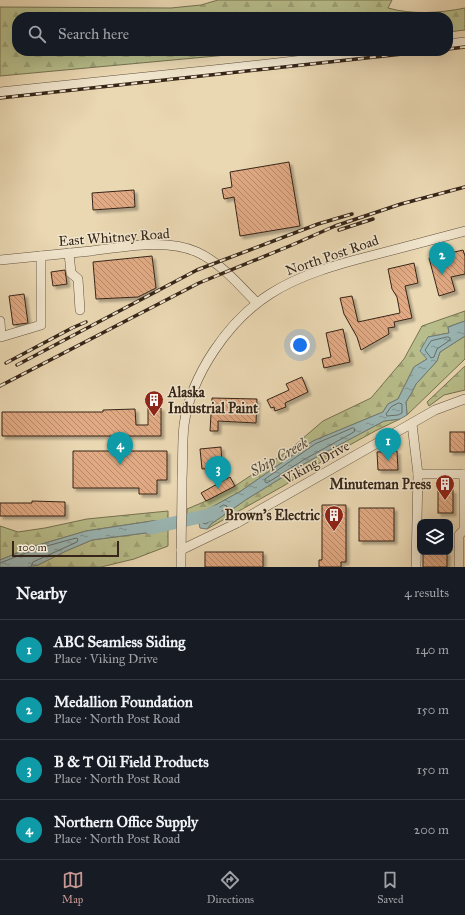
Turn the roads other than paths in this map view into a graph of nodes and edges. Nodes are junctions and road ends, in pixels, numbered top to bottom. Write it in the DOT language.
graph roads {
  1 [pos="465,42"];
  2 [pos="453,43"];
  3 [pos="338,56"];
  4 [pos="0,92"];
  5 [pos="465,230"];
  6 [pos="70,253"];
  7 [pos="41,256"];
  8 [pos="0,260"];
  9 [pos="257,303"];
  10 [pos="80,310"];
  11 [pos="0,321"];
  12 [pos="465,398"];
  13 [pos="412,424"];
  14 [pos="418,474"];
  15 [pos="465,474"];
  16 [pos="181,550"];
  17 [pos="181,567"];
  18 [pos="416,567"];
  19 [pos="459,567"];
  1 -- 2 [label="street"];
  3 -- 4 [label="street"];
  5 -- 9 [label="street, North Post Road"];
  6 -- 7 [label="street, East Whitney Road"];
  6 -- 9 [label="street, East Whitney Road"];
  6 -- 10 [label="street"];
  7 -- 8 [label="street, East Whitney Road"];
  7 -- 11 [label="street"];
  9 -- 16 [label="street, North Post Road"];
  12 -- 13 [label="street, Viking Drive"];
  13 -- 14 [label="street"];
  13 -- 16 [label="street, Viking Drive"];
  14 -- 15 [label="street"];
  14 -- 18 [label="street"];
  15 -- 19 [label="street"];
  16 -- 17 [label="street, North Post Road"];
}
